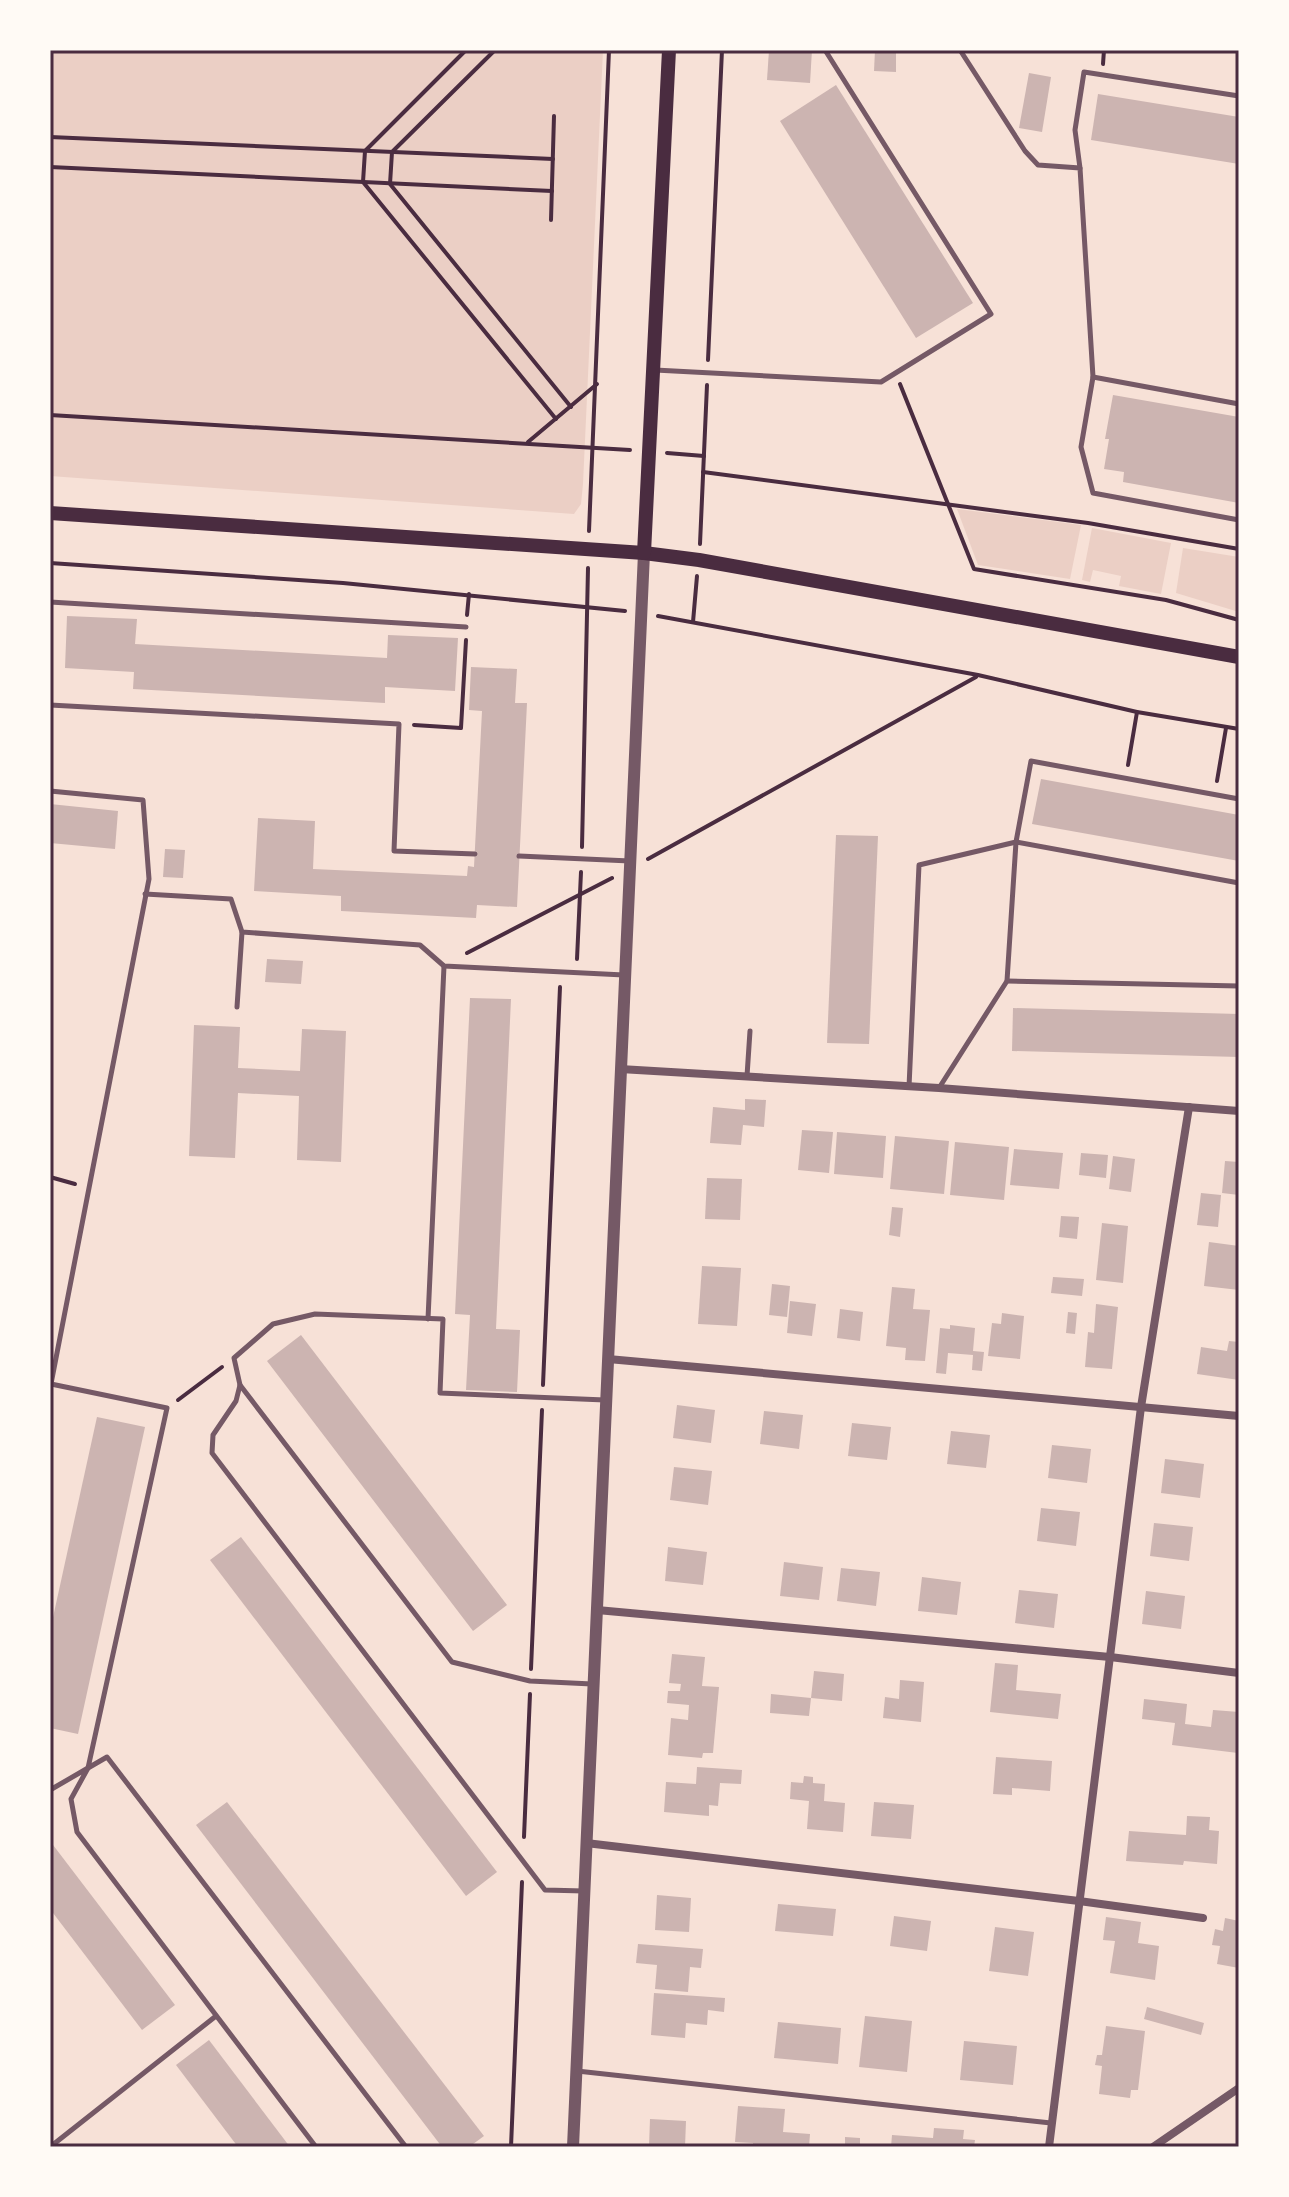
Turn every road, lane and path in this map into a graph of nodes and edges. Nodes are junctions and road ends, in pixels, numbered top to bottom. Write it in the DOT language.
graph roads {
  1 [pos="466,50"];
  2 [pos="495,50"];
  3 [pos="609,50"];
  4 [pos="669,50"];
  5 [pos="722,50"];
  6 [pos="825,50"];
  7 [pos="960,50"];
  8 [pos="1239,96"];
  9 [pos="554,116"];
  10 [pos="50,137"];
  11 [pos="365,151"];
  12 [pos="392,152"];
  13 [pos="553,159"];
  14 [pos="50,167"];
  15 [pos="1080,168"];
  16 [pos="363,182"];
  17 [pos="390,184"];
  18 [pos="552,191"];
  19 [pos="551,220"];
  20 [pos="653,370"];
  21 [pos="708,373"];
  22 [pos="895,373"];
  23 [pos="1093,377"];
  24 [pos="597,384"];
  25 [pos="1239,404"];
  26 [pos="571,407"];
  27 [pos="50,415"];
  28 [pos="556,419"];
  29 [pos="527,444"];
  30 [pos="593,447"];
  31 [pos="703,472"];
  32 [pos="591,489"];
  33 [pos="948,505"];
  34 [pos="50,513"];
  35 [pos="1239,520"];
  36 [pos="1239,549"];
  37 [pos="644,553"];
  38 [pos="699,560"];
  39 [pos="50,563"];
  40 [pos="469,594"];
  41 [pos="50,602"];
  42 [pos="589,606"];
  43 [pos="640,613"];
  44 [pos="1239,620"];
  45 [pos="693,622"];
  46 [pos="466,627"];
  47 [pos="1239,657"];
  48 [pos="978,675"];
  49 [pos="50,705"];
  50 [pos="1137,712"];
  51 [pos="399,724"];
  52 [pos="1226,728"];
  53 [pos="1239,729"];
  54 [pos="1125,779"];
  55 [pos="50,791"];
  56 [pos="1215,795"];
  57 [pos="1239,799"];
  58 [pos="1016,842"];
  59 [pos="475,854"];
  60 [pos="519,856"];
  61 [pos="582,859"];
  62 [pos="630,865"];
  63 [pos="1239,883"];
  64 [pos="145,894"];
  65 [pos="580,894"];
  66 [pos="242,932"];
  67 [pos="444,966"];
  68 [pos="569,972"];
  69 [pos="625,975"];
  70 [pos="1007,981"];
  71 [pos="1239,986"];
  72 [pos="237,1007"];
  73 [pos="750,1031"];
  74 [pos="620,1069"];
  75 [pos="747,1077"];
  76 [pos="909,1087"];
  77 [pos="939,1088"];
  78 [pos="1189,1107"];
  79 [pos="1239,1111"];
  80 [pos="50,1177"];
  81 [pos="87,1187"];
  82 [pos="428,1319"];
  83 [pos="234,1358"];
  84 [pos="608,1359"];
  85 [pos="240,1385"];
  86 [pos="50,1386"];
  87 [pos="542,1397"];
  88 [pos="606,1400"];
  89 [pos="1141,1407"];
  90 [pos="167,1408"];
  91 [pos="1239,1416"];
  92 [pos="597,1610"];
  93 [pos="1110,1657"];
  94 [pos="1239,1673"];
  95 [pos="530,1681"];
  96 [pos="593,1684"];
  97 [pos="88,1768"];
  98 [pos="50,1790"];
  99 [pos="586,1843"];
  100 [pos="523,1861"];
  101 [pos="584,1891"];
  102 [pos="1079,1901"];
  103 [pos="1203,1918"];
  104 [pos="216,2016"];
  105 [pos="576,2071"];
  106 [pos="1239,2088"];
  107 [pos="1051,2123"];
  108 [pos="50,2147"];
  109 [pos="316,2147"];
  110 [pos="406,2147"];
  111 [pos="511,2147"];
  112 [pos="573,2147"];
  113 [pos="1049,2147"];
  114 [pos="1153,2147"];
  1 -- 11 [label="path"];
  2 -- 12 [label="path"];
  3 -- 24 [label="path"];
  4 -- 20 [label="main road"];
  5 -- 21 [label="path"];
  6 -- 22 [label="lane"];
  7 -- 15 [label="lane"];
  8 -- 15 [label="lane"];
  9 -- 13 [label="path"];
  10 -- 11 [label="path"];
  11 -- 12 [label="path"];
  11 -- 16 [label="path"];
  12 -- 13 [label="path"];
  12 -- 17 [label="path"];
  13 -- 18 [label="path"];
  14 -- 16 [label="path"];
  15 -- 23 [label="lane"];
  16 -- 17 [label="path"];
  16 -- 28 [label="path"];
  17 -- 18 [label="path"];
  17 -- 26 [label="path"];
  18 -- 19 [label="path"];
  20 -- 21 [label="lane"];
  20 -- 37 [label="main road"];
  21 -- 22 [label="lane"];
  21 -- 31 [label="path"];
  22 -- 33 [label="path"];
  23 -- 25 [label="lane"];
  23 -- 35 [label="lane"];
  24 -- 26 [label="path"];
  24 -- 30 [label="path"];
  26 -- 28 [label="path"];
  27 -- 29 [label="path"];
  28 -- 29 [label="path"];
  29 -- 30 [label="path"];
  30 -- 32 [label="path"];
  31 -- 33 [label="path"];
  31 -- 38 [label="path"];
  33 -- 36 [label="path"];
  33 -- 44 [label="path"];
  34 -- 37 [label="main road"];
  37 -- 38 [label="main road"];
  37 -- 43 [label="street"];
  38 -- 45 [label="path"];
  38 -- 47 [label="main road"];
  39 -- 40 [label="path"];
  40 -- 42 [label="path"];
  40 -- 46 [label="path"];
  41 -- 46 [label="lane"];
  42 -- 43 [label="path"];
  42 -- 61 [label="path"];
  43 -- 45 [label="path"];
  43 -- 62 [label="street"];
  45 -- 48 [label="path"];
  46 -- 51 [label="path"];
  48 -- 50 [label="path"];
  48 -- 62 [label="path"];
  49 -- 51 [label="lane"];
  50 -- 52 [label="path"];
  50 -- 54 [label="path"];
  51 -- 59 [label="lane"];
  52 -- 53 [label="path"];
  52 -- 56 [label="path"];
  54 -- 56 [label="lane"];
  54 -- 58 [label="lane"];
  55 -- 64 [label="lane"];
  56 -- 57 [label="lane"];
  58 -- 63 [label="lane"];
  58 -- 70 [label="lane"];
  58 -- 76 [label="lane"];
  60 -- 61 [label="lane"];
  61 -- 62 [label="lane"];
  61 -- 65 [label="path"];
  62 -- 65 [label="path"];
  62 -- 69 [label="street"];
  64 -- 66 [label="lane"];
  64 -- 81 [label="lane"];
  65 -- 67 [label="path"];
  65 -- 68 [label="path"];
  66 -- 67 [label="lane"];
  66 -- 72 [label="lane"];
  67 -- 68 [label="lane"];
  67 -- 82 [label="lane"];
  68 -- 69 [label="lane"];
  68 -- 87 [label="path"];
  69 -- 74 [label="street"];
  70 -- 71 [label="lane"];
  70 -- 77 [label="lane"];
  73 -- 75 [label="lane"];
  74 -- 75 [label="street"];
  74 -- 84 [label="street"];
  75 -- 76 [label="street"];
  76 -- 77 [label="street"];
  77 -- 78 [label="street"];
  78 -- 79 [label="street"];
  78 -- 89 [label="street"];
  80 -- 81 [label="path"];
  81 -- 86 [label="lane"];
  82 -- 83 [label="lane"];
  82 -- 87 [label="lane"];
  83 -- 85 [label="lane"];
  83 -- 90 [label="path"];
  84 -- 88 [label="street"];
  84 -- 89 [label="street"];
  85 -- 95 [label="lane"];
  85 -- 100 [label="lane"];
  86 -- 90 [label="lane"];
  87 -- 88 [label="lane"];
  87 -- 95 [label="path"];
  88 -- 92 [label="street"];
  89 -- 91 [label="street"];
  89 -- 93 [label="street"];
  90 -- 97 [label="lane"];
  92 -- 93 [label="street"];
  92 -- 96 [label="street"];
  93 -- 94 [label="street"];
  93 -- 102 [label="street"];
  95 -- 96 [label="lane"];
  95 -- 100 [label="path"];
  96 -- 99 [label="street"];
  97 -- 98 [label="lane"];
  97 -- 104 [label="lane"];
  97 -- 110 [label="lane"];
  99 -- 101 [label="street"];
  99 -- 102 [label="street"];
  100 -- 101 [label="lane"];
  100 -- 111 [label="path"];
  101 -- 105 [label="street"];
  102 -- 103 [label="street"];
  102 -- 107 [label="street"];
  104 -- 108 [label="lane"];
  104 -- 109 [label="lane"];
  105 -- 107 [label="lane"];
  105 -- 112 [label="street"];
  106 -- 114 [label="street"];
  107 -- 113 [label="street"];
}
